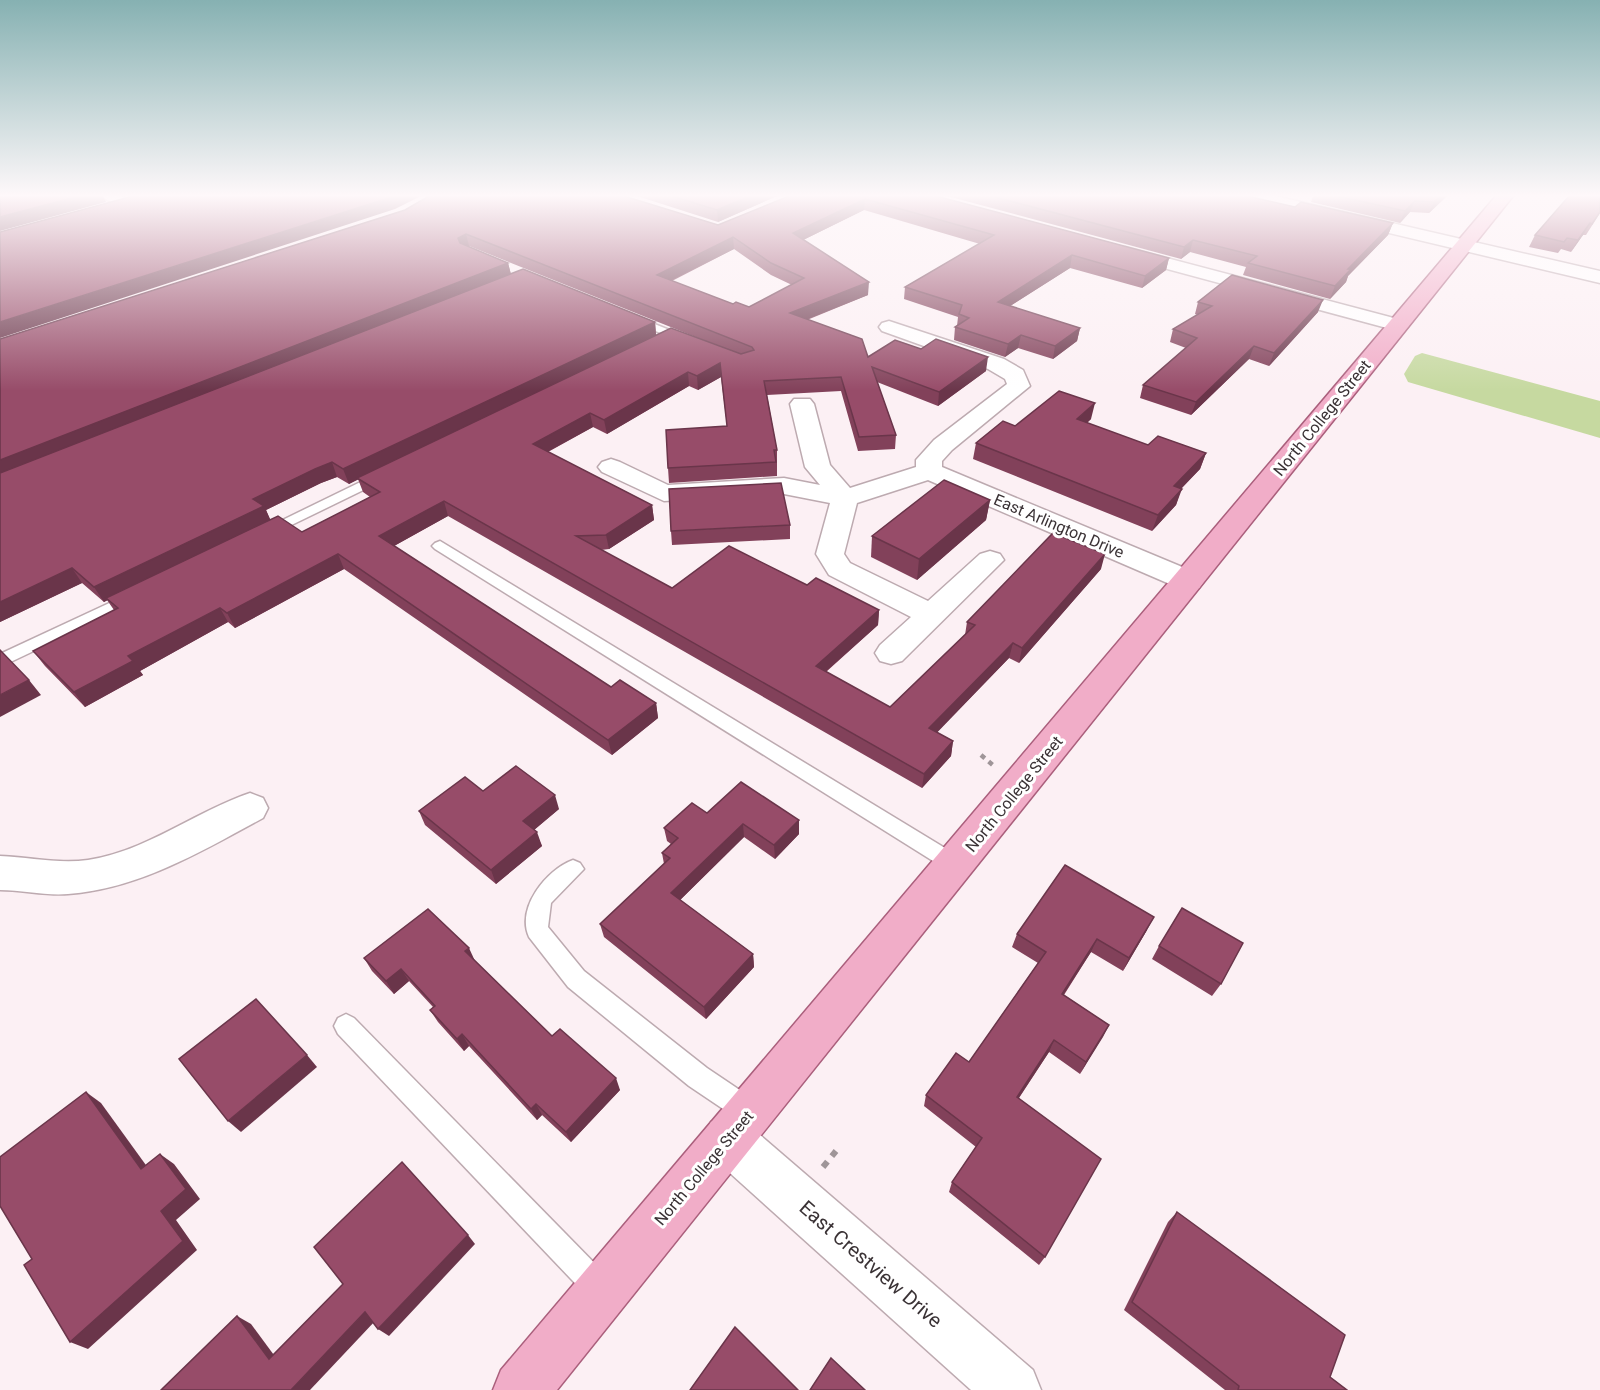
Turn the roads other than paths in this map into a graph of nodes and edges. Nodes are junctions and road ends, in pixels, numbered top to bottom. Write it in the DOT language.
graph roads {
  1 [pos="1160,261"];
  2 [pos="1452,261"];
  3 [pos="1530,261"];
  4 [pos="1600,277"];
  5 [pos="619,313"];
  6 [pos="1398,325"];
  7 [pos="889,327"];
  8 [pos="671,335"];
  9 [pos="694,341"];
  10 [pos="649,345"];
  11 [pos="802,404"];
  12 [pos="611,468"];
  13 [pos="394,470"];
  14 [pos="929,471"];
  15 [pos="844,498"];
  16 [pos="255,537"];
  17 [pos="440,546"];
  18 [pos="990,560"];
  19 [pos="1189,581"];
  20 [pos="149,589"];
  21 [pos="931,615"];
  22 [pos="891,653"];
  23 [pos="0,662"];
  24 [pos="250,807"];
  25 [pos="956,865"];
  26 [pos="573,869"];
  27 [pos="0,873"];
  28 [pos="345,1026"];
  29 [pos="739,1125"];
  30 [pos="602,1292"];
  31 [pos="521,1390"];
  32 [pos="1013,1390"];
  1 -- 6 [label="street"];
  2 -- 6 [label="main road, North College Street"];
  3 -- 4 [label="street"];
  5 -- 8 [label="lane"];
  6 -- 19 [label="main road, North College Street"];
  7 -- 14 [label="street"];
  8 -- 9 [label="lane"];
  8 -- 10 [label="lane"];
  11 -- 15 [label="street"];
  12 -- 15 [label="street"];
  13 -- 16 [label="lane"];
  14 -- 15 [label="street"];
  14 -- 19 [label="street, East Arlington Drive"];
  15 -- 21 [label="street"];
  17 -- 25 [label="lane"];
  18 -- 21 [label="street"];
  19 -- 25 [label="main road, North College Street"];
  20 -- 23 [label="lane"];
  21 -- 22 [label="street"];
  24 -- 27 [label="street"];
  25 -- 29 [label="main road, North College Street"];
  26 -- 29 [label="lane"];
  28 -- 30 [label="lane"];
  29 -- 30 [label="main road, North College Street"];
  29 -- 32 [label="street, East Crestview Drive"];
  30 -- 31 [label="main road, North College Street"];
}
